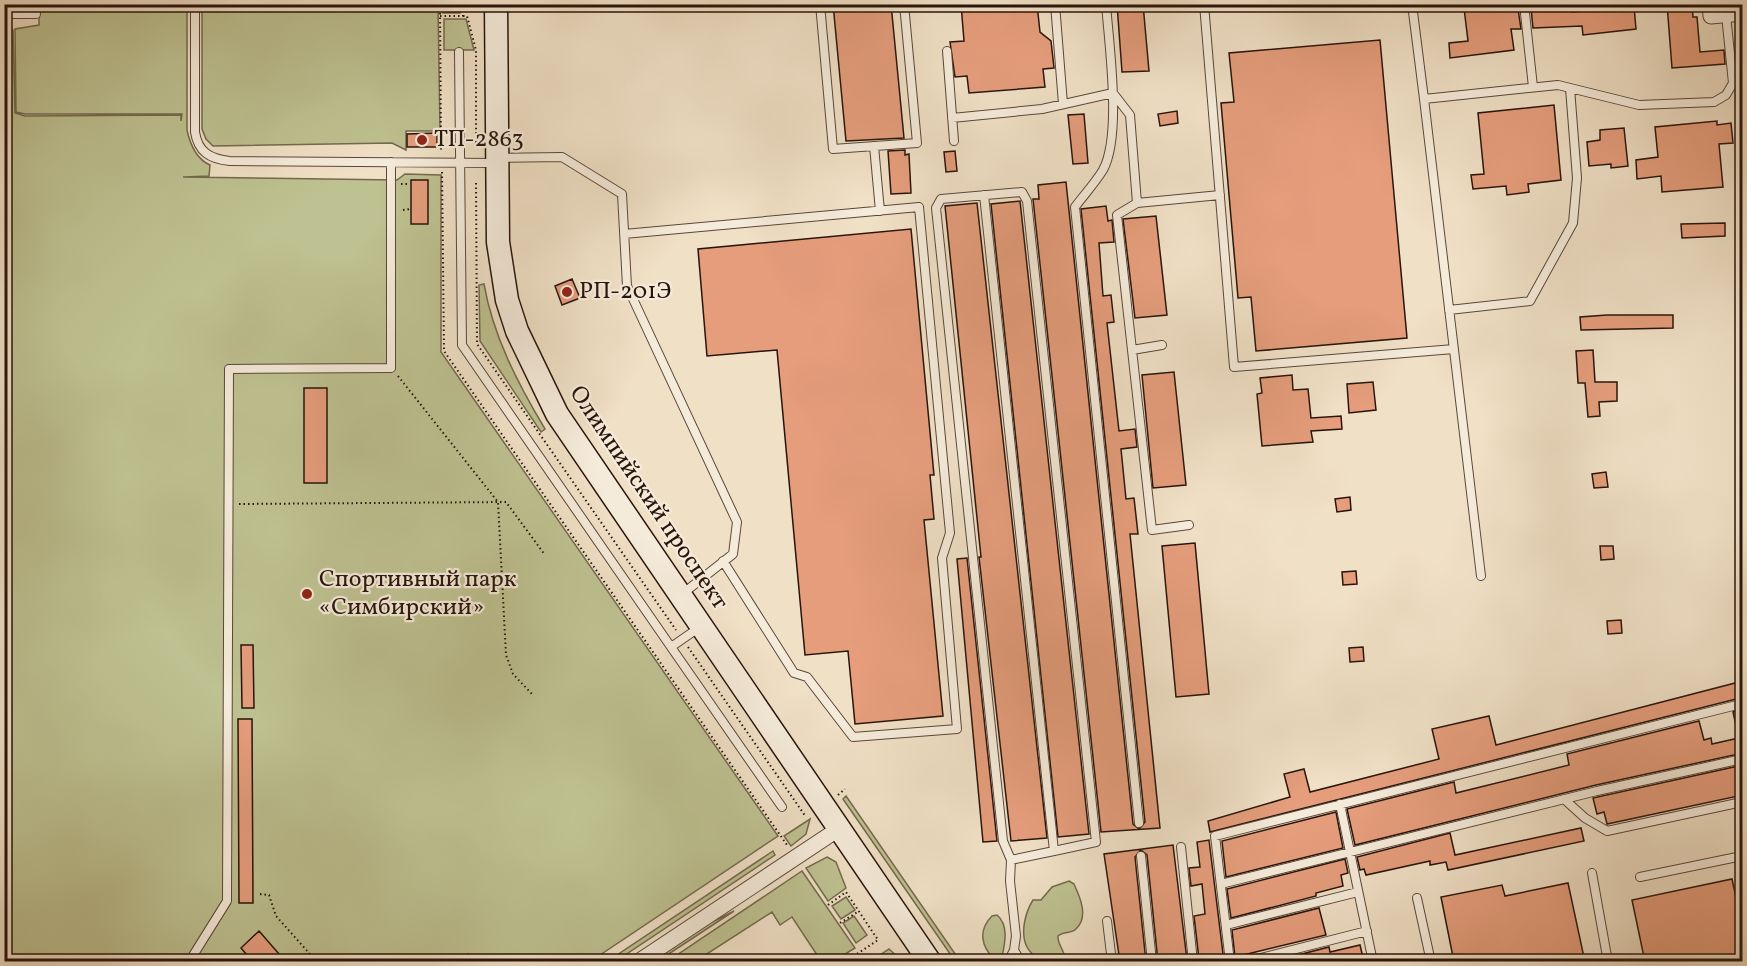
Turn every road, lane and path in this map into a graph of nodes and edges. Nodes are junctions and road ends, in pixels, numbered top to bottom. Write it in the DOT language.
graph roads {
  1 [pos="13,4"];
  2 [pos="195,4"];
  3 [pos="440,4"];
  4 [pos="463,4"];
  5 [pos="495,4"];
  6 [pos="820,4"];
  7 [pos="904,4"];
  8 [pos="1055,4"];
  9 [pos="1106,4"];
  10 [pos="1204,4"];
  11 [pos="1412,4"];
  12 [pos="1524,4"];
  13 [pos="1710,4"];
  14 [pos="1743,13"];
  15 [pos="36,14"];
  16 [pos="1726,15"];
  17 [pos="440,16"];
  18 [pos="463,16"];
  19 [pos="947,51"];
  20 [pos="459,52"];
  21 [pos="1533,87"];
  22 [pos="1570,88"];
  23 [pos="1113,93"];
  24 [pos="1424,99"];
  25 [pos="1064,104"];
  26 [pos="952,118"];
  27 [pos="954,141"];
  28 [pos="874,146"];
  29 [pos="476,149"];
  30 [pos="497,161"];
  31 [pos="391,162"];
  32 [pos="442,163"];
  33 [pos="460,163"];
  34 [pos="984,195"];
  35 [pos="1220,195"];
  36 [pos="1137,203"];
  37 [pos="880,211"];
  38 [pos="624,234"];
  39 [pos="1449,310"];
  40 [pos="1162,345"];
  41 [pos="1454,349"];
  42 [pos="1132,350"];
  43 [pos="392,368"];
  44 [pos="498,502"];
  45 [pos="228,504"];
  46 [pos="1189,525"];
  47 [pos="545,555"];
  48 [pos="723,561"];
  49 [pos="1481,576"];
  50 [pos="680,596"];
  51 [pos="701,626"];
  52 [pos="671,647"];
  53 [pos="532,694"];
  54 [pos="1737,705"];
  55 [pos="1743,759"];
  56 [pos="845,789"];
  57 [pos="838,795"];
  58 [pos="1564,799"];
  59 [pos="1743,802"];
  60 [pos="1340,804"];
  61 [pos="782,807"];
  62 [pos="1139,824"];
  63 [pos="840,828"];
  64 [pos="1181,847"];
  65 [pos="1054,851"];
  66 [pos="1350,854"];
  67 [pos="1141,856"];
  68 [pos="1743,856"];
  69 [pos="795,857"];
  70 [pos="1011,860"];
  71 [pos="1592,873"];
  72 [pos="1640,877"];
  73 [pos="1221,884"];
  74 [pos="1358,892"];
  75 [pos="260,894"];
  76 [pos="1417,898"];
  77 [pos="828,905"];
  78 [pos="858,911"];
  79 [pos="1107,921"];
  80 [pos="840,923"];
  81 [pos="1226,925"];
  82 [pos="1367,931"];
  83 [pos="1014,950"];
  84 [pos="471,953"];
  85 [pos="189,962"];
  86 [pos="317,962"];
  87 [pos="452,962"];
  88 [pos="638,962"];
  89 [pos="845,962"];
  90 [pos="930,962"];
  91 [pos="1008,962"];
  92 [pos="1022,962"];
  93 [pos="1112,962"];
  94 [pos="1152,962"];
  95 [pos="1193,962"];
  96 [pos="1230,962"];
  97 [pos="1245,962"];
  98 [pos="1373,962"];
  99 [pos="1431,962"];
  100 [pos="1608,962"];
  1 -- 15 [label="lane"];
  2 -- 31 [label="lane"];
  3 -- 17 [label="path"];
  4 -- 18 [label="path"];
  5 -- 30 [label="street, Олимпийский проспект"];
  6 -- 28 [label="lane"];
  7 -- 28 [label="lane"];
  8 -- 25 [label="lane"];
  9 -- 23 [label="lane"];
  10 -- 35 [label="lane"];
  11 -- 24 [label="lane"];
  12 -- 21 [label="lane"];
  13 -- 16 [label="street"];
  14 -- 16 [label="street"];
  16 -- 22 [label="lane"];
  17 -- 18 [label="path"];
  17 -- 32 [label="path"];
  18 -- 29 [label="path"];
  19 -- 26 [label="lane"];
  20 -- 33 [label="lane"];
  21 -- 22 [label="lane"];
  21 -- 24 [label="lane"];
  22 -- 39 [label="lane"];
  23 -- 25 [label="lane"];
  23 -- 36 [label="lane"];
  23 -- 62 [label="lane"];
  24 -- 39 [label="lane"];
  25 -- 26 [label="lane"];
  26 -- 27 [label="lane"];
  28 -- 37 [label="lane"];
  30 -- 33 [label="lane"];
  30 -- 38 [label="lane"];
  30 -- 50 [label="street, Олимпийский проспект"];
  31 -- 32 [label="lane"];
  31 -- 43 [label="lane"];
  32 -- 33 [label="lane"];
  32 -- 69 [label="path"];
  33 -- 52 [label="lane"];
  34 -- 65 [label="lane"];
  34 -- 65 [label="lane"];
  34 -- 70 [label="lane"];
  35 -- 36 [label="lane"];
  35 -- 41 [label="lane"];
  36 -- 42 [label="lane"];
  37 -- 38 [label="lane"];
  37 -- 48 [label="lane"];
  38 -- 48 [label="lane"];
  39 -- 41 [label="lane"];
  40 -- 42 [label="lane"];
  41 -- 49 [label="lane"];
  42 -- 46 [label="lane"];
  43 -- 44 [label="path"];
  43 -- 45 [label="lane"];
  44 -- 45 [label="path"];
  44 -- 47 [label="path"];
  44 -- 53 [label="path"];
  45 -- 85 [label="lane"];
  48 -- 50 [label="lane"];
  50 -- 51 [label="street, Олимпийский проспект"];
  51 -- 52 [label="lane"];
  51 -- 63 [label="street, Олимпийский проспект"];
  52 -- 61 [label="lane"];
  54 -- 60 [label="lane"];
  55 -- 58 [label="lane"];
  56 -- 57 [label="path"];
  58 -- 59 [label="lane"];
  58 -- 66 [label="lane"];
  60 -- 66 [label="lane"];
  60 -- 73 [label="lane"];
  63 -- 69 [label="street"];
  63 -- 90 [label="street, Олимпийский проспект"];
  64 -- 95 [label="lane"];
  65 -- 70 [label="lane"];
  66 -- 73 [label="lane"];
  66 -- 74 [label="lane"];
  67 -- 94 [label="lane"];
  68 -- 72 [label="lane"];
  69 -- 88 [label="street"];
  70 -- 83 [label="lane"];
  71 -- 100 [label="lane"];
  73 -- 81 [label="lane"];
  74 -- 81 [label="lane"];
  74 -- 82 [label="lane"];
  75 -- 86 [label="path"];
  76 -- 99 [label="lane"];
  77 -- 78 [label="path"];
  78 -- 80 [label="path"];
  78 -- 89 [label="path"];
  79 -- 93 [label="lane"];
  81 -- 96 [label="lane"];
  82 -- 97 [label="lane"];
  82 -- 98 [label="lane"];
  83 -- 91 [label="lane"];
  83 -- 92 [label="lane"];
  84 -- 87 [label="path"];
}
